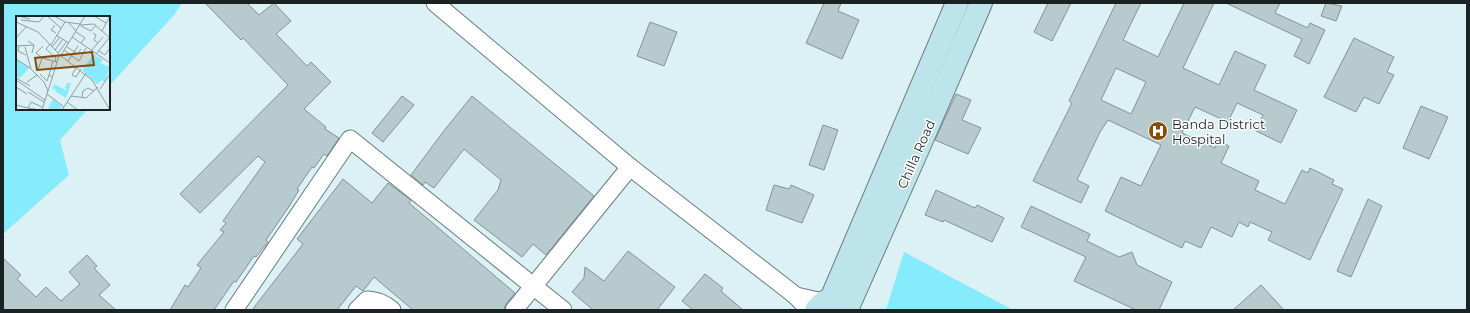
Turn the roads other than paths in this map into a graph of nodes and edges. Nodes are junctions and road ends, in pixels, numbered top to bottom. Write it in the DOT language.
graph roads {
  1 [pos="435,3"];
  2 [pos="957,3"];
  3 [pos="981,3"];
  4 [pos="630,167"];
  5 [pos="534,287"];
  6 [pos="830,306"];
  7 [pos="234,310"];
  8 [pos="357,310"];
  9 [pos="392,310"];
  10 [pos="514,310"];
  11 [pos="563,310"];
  1 -- 4 [label="street"];
  2 -- 6 [label="main road"];
  3 -- 6 [label="main road, Chilla Road"];
  4 -- 5 [label="street"];
  4 -- 6 [label="street"];
  5 -- 7 [label="street"];
  5 -- 10 [label="street"];
  5 -- 11 [label="street"];
  8 -- 9 [label="street"];
}
